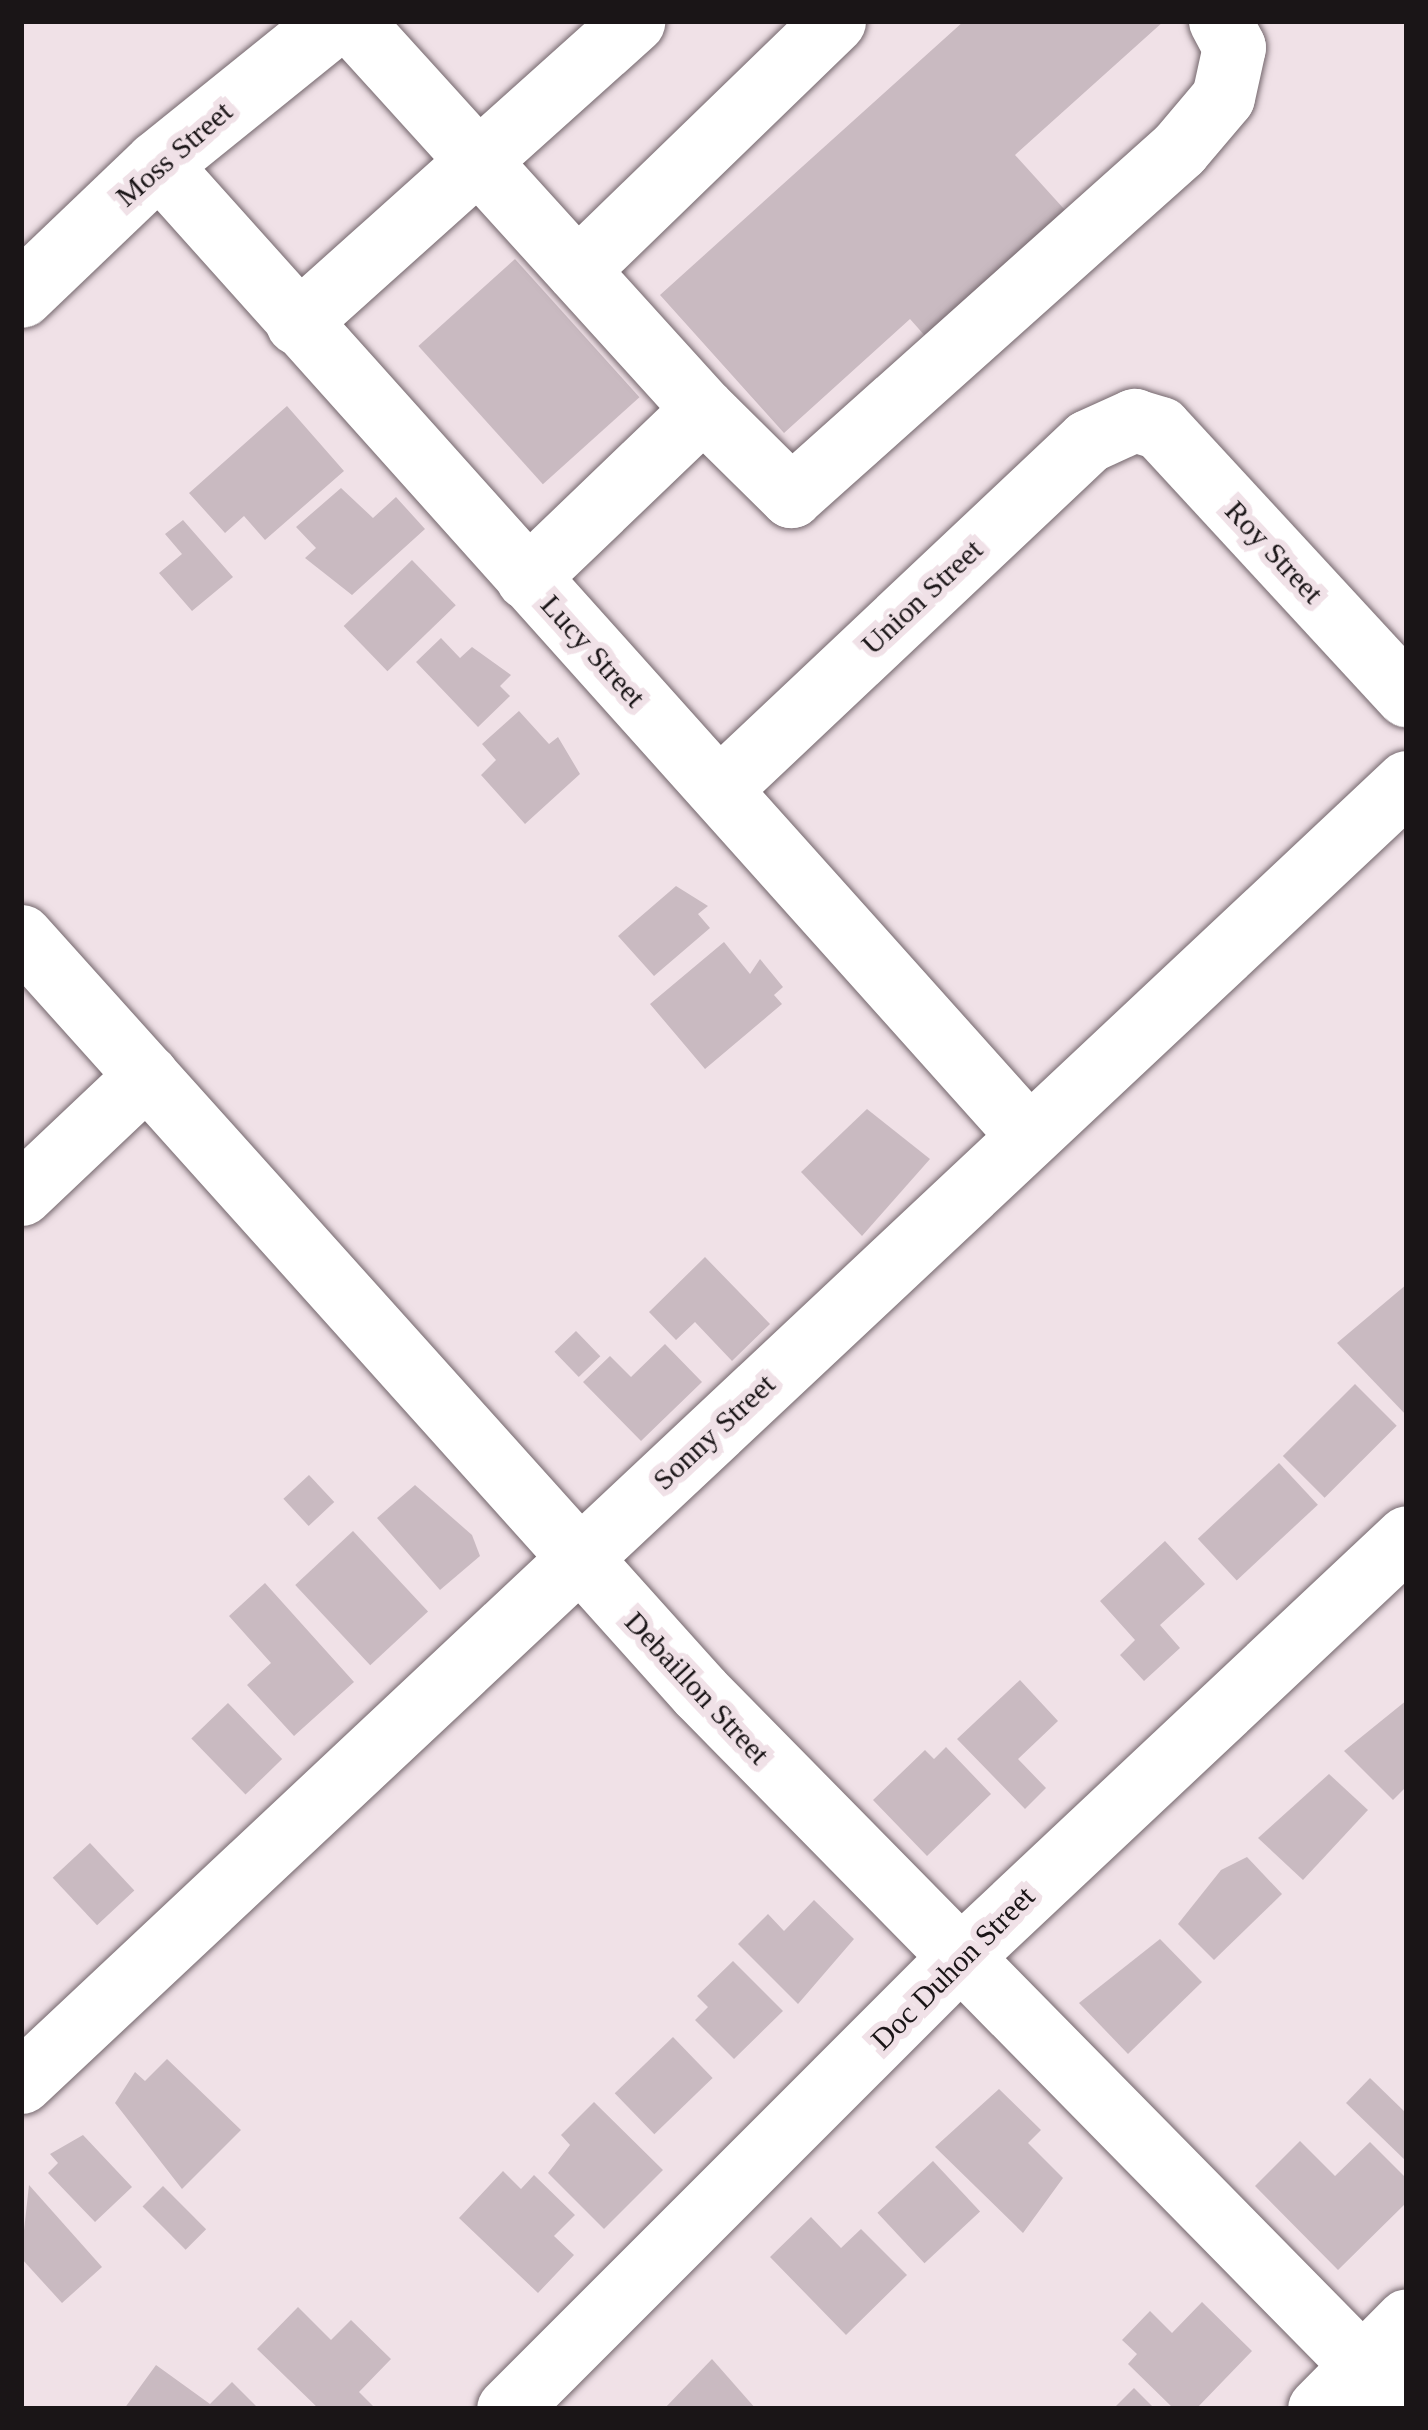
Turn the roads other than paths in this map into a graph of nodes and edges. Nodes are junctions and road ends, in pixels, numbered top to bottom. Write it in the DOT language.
graph roads {
  1 [pos="335,21"];
  2 [pos="351,21"];
  3 [pos="633,21"];
  4 [pos="834,21"];
  5 [pos="1220,21"];
  6 [pos="477,160"];
  7 [pos="158,164"];
  8 [pos="577,270"];
  9 [pos="21,295"];
  10 [pos="297,323"];
  11 [pos="703,409"];
  12 [pos="1134,420"];
  13 [pos="526,578"];
  14 [pos="1407,696"];
  15 [pos="1407,782"];
  16 [pos="718,789"];
  17 [pos="21,936"];
  18 [pos="147,1076"];
  19 [pos="1029,1136"];
  20 [pos="21,1194"];
  21 [pos="1407,1537"];
  22 [pos="580,1558"];
  23 [pos="958,1959"];
  24 [pos="21,2082"];
  25 [pos="1407,2320"];
  26 [pos="1362,2395"];
  27 [pos="508,2409"];
  1 -- 7 [label="main road, Moss Street"];
  2 -- 6 [label="street"];
  3 -- 6 [label="street"];
  4 -- 8 [label="street"];
  5 -- 11 [label="street"];
  6 -- 8 [label="street"];
  6 -- 10 [label="street"];
  7 -- 9 [label="main road, Moss Street"];
  7 -- 10 [label="street, Lucy Street"];
  8 -- 11 [label="street"];
  10 -- 13 [label="street, Lucy Street"];
  11 -- 13 [label="street"];
  12 -- 14 [label="street, Roy Street"];
  12 -- 16 [label="street, Union Street"];
  13 -- 16 [label="street, Lucy Street"];
  15 -- 19 [label="street, Sonny Street"];
  16 -- 19 [label="street, Lucy Street"];
  17 -- 18 [label="street, Debaillon Street"];
  18 -- 20 [label="street"];
  18 -- 22 [label="street, Debaillon Street"];
  19 -- 22 [label="street, Sonny Street"];
  21 -- 23 [label="street, Doc Duhon Street"];
  22 -- 23 [label="street, Debaillon Street"];
  22 -- 24 [label="street, Sonny Street"];
  23 -- 26 [label="street, Debaillon Street"];
  23 -- 27 [label="street, Doc Duhon Street"];
  25 -- 26 [label="street"];
}
